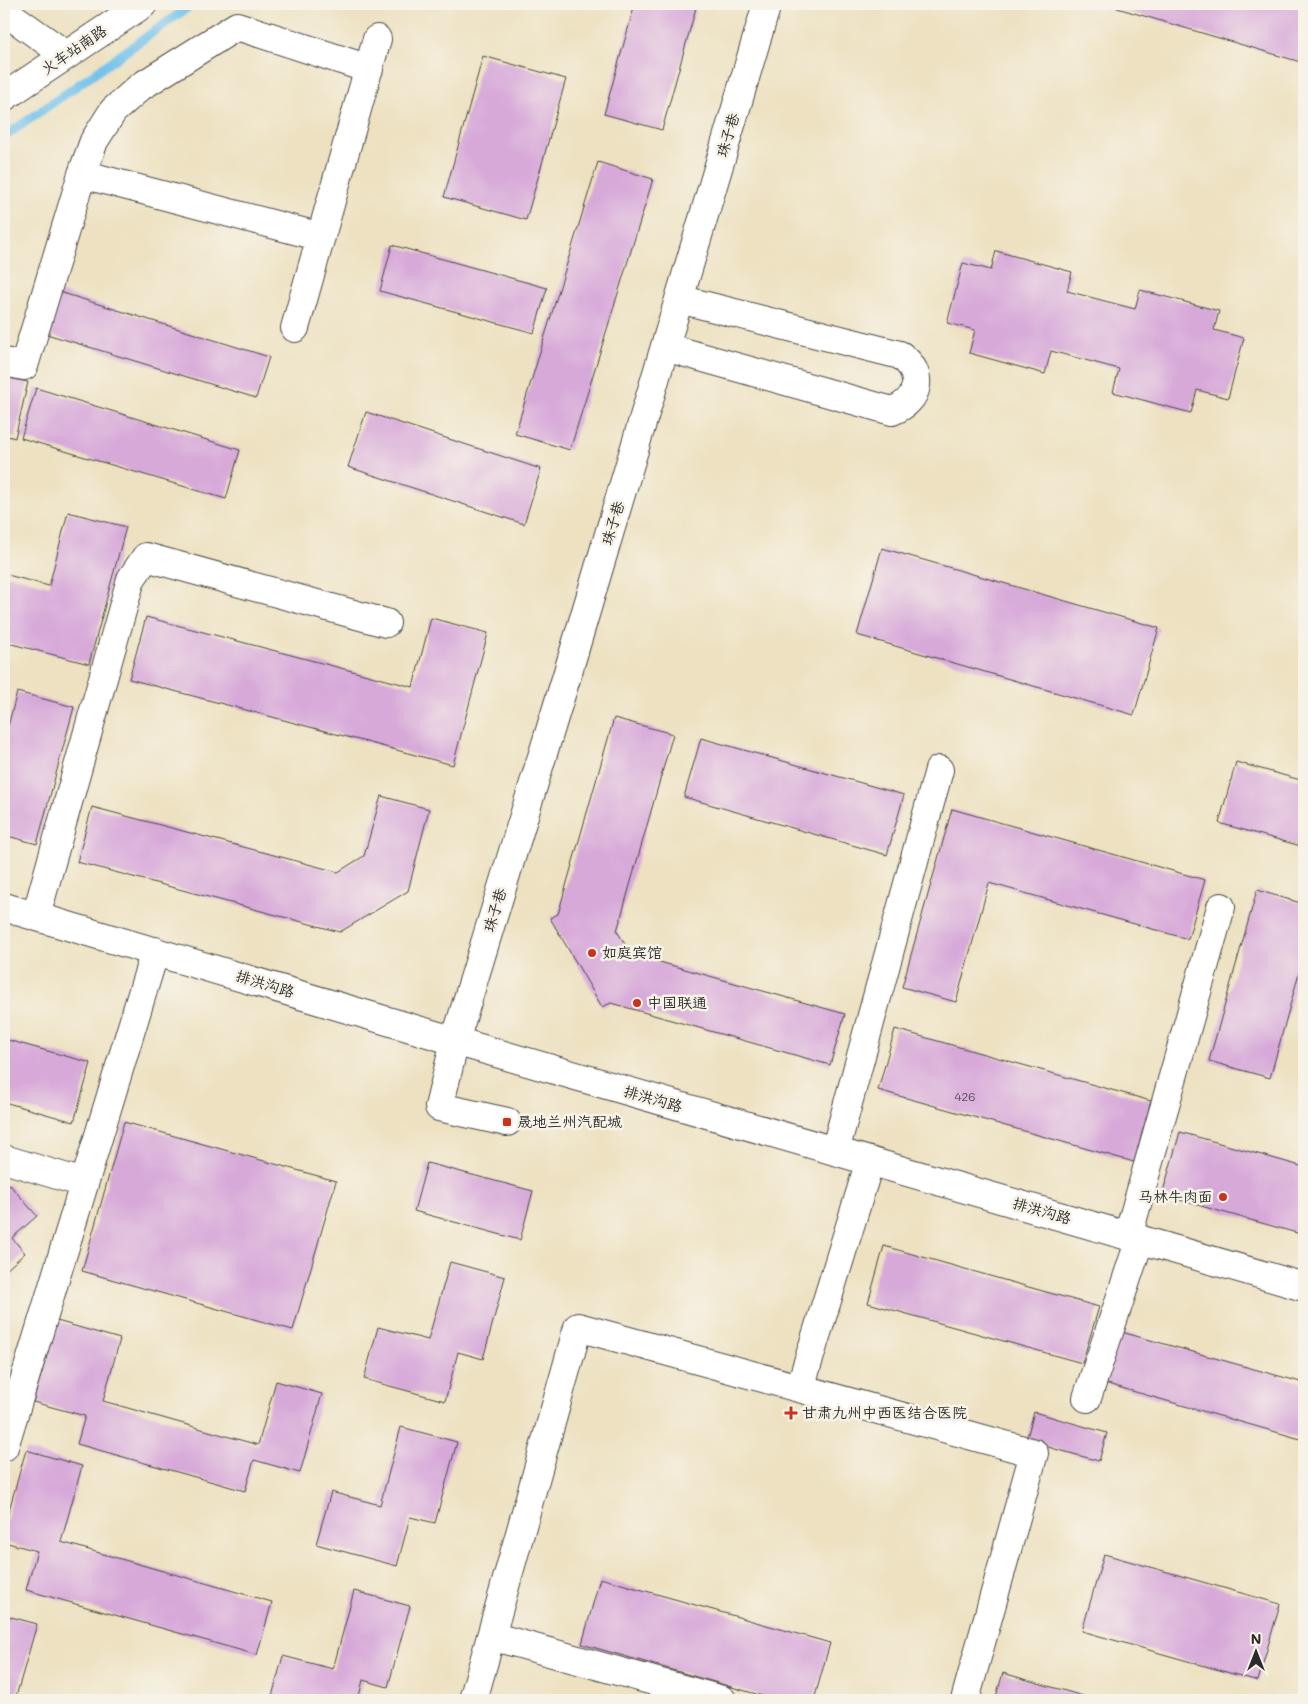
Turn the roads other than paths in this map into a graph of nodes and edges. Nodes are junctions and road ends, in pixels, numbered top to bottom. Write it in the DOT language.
graph roads {
  1 [pos="143,4"];
  2 [pos="766,4"];
  3 [pos="4,11"];
  4 [pos="377,39"];
  5 [pos="66,55"];
  6 [pos="369,69"];
  7 [pos="4,97"];
  8 [pos="82,174"];
  9 [pos="321,237"];
  10 [pos="679,299"];
  11 [pos="295,328"];
  12 [pos="665,347"];
  13 [pos="4,362"];
  14 [pos="386,623"];
  15 [pos="939,770"];
  16 [pos="4,907"];
  17 [pos="1221,907"];
  18 [pos="36,916"];
  19 [pos="154,951"];
  20 [pos="455,1041"];
  21 [pos="506,1122"];
  22 [pos="834,1151"];
  23 [pos="4,1159"];
  24 [pos="870,1161"];
  25 [pos="84,1183"];
  26 [pos="1134,1238"];
  27 [pos="1304,1287"];
  28 [pos="800,1388"];
  29 [pos="1087,1398"];
  30 [pos="4,1447"];
  31 [pos="491,1636"];
  32 [pos="473,1700"];
  33 [pos="722,1700"];
  34 [pos="964,1700"];
  1 -- 5 [label="street, 火车站南路"];
  2 -- 10 [label="street, 珠子巷"];
  3 -- 5 [label="street"];
  4 -- 6 [label="street"];
  5 -- 7 [label="street, 火车站南路"];
  6 -- 8 [label="street"];
  6 -- 9 [label="street"];
  8 -- 9 [label="street"];
  8 -- 13 [label="street"];
  9 -- 11 [label="street"];
  10 -- 12 [label="street, 珠子巷"];
  10 -- 12 [label="street"];
  12 -- 20 [label="street, 珠子巷"];
  14 -- 18 [label="street"];
  15 -- 22 [label="street"];
  16 -- 18 [label="street, 排洪沟路"];
  17 -- 26 [label="street"];
  18 -- 19 [label="street, 排洪沟路"];
  19 -- 20 [label="street, 排洪沟路"];
  19 -- 25 [label="street"];
  20 -- 21 [label="street, 珠子巷"];
  20 -- 22 [label="street, 排洪沟路"];
  22 -- 24 [label="street, 排洪沟路"];
  23 -- 25 [label="street"];
  24 -- 26 [label="street, 排洪沟路"];
  24 -- 28 [label="street"];
  25 -- 30 [label="street"];
  26 -- 27 [label="street, 排洪沟路"];
  26 -- 29 [label="street"];
  28 -- 31 [label="street"];
  28 -- 34 [label="street"];
  31 -- 32 [label="street"];
  31 -- 33 [label="street"];
}
